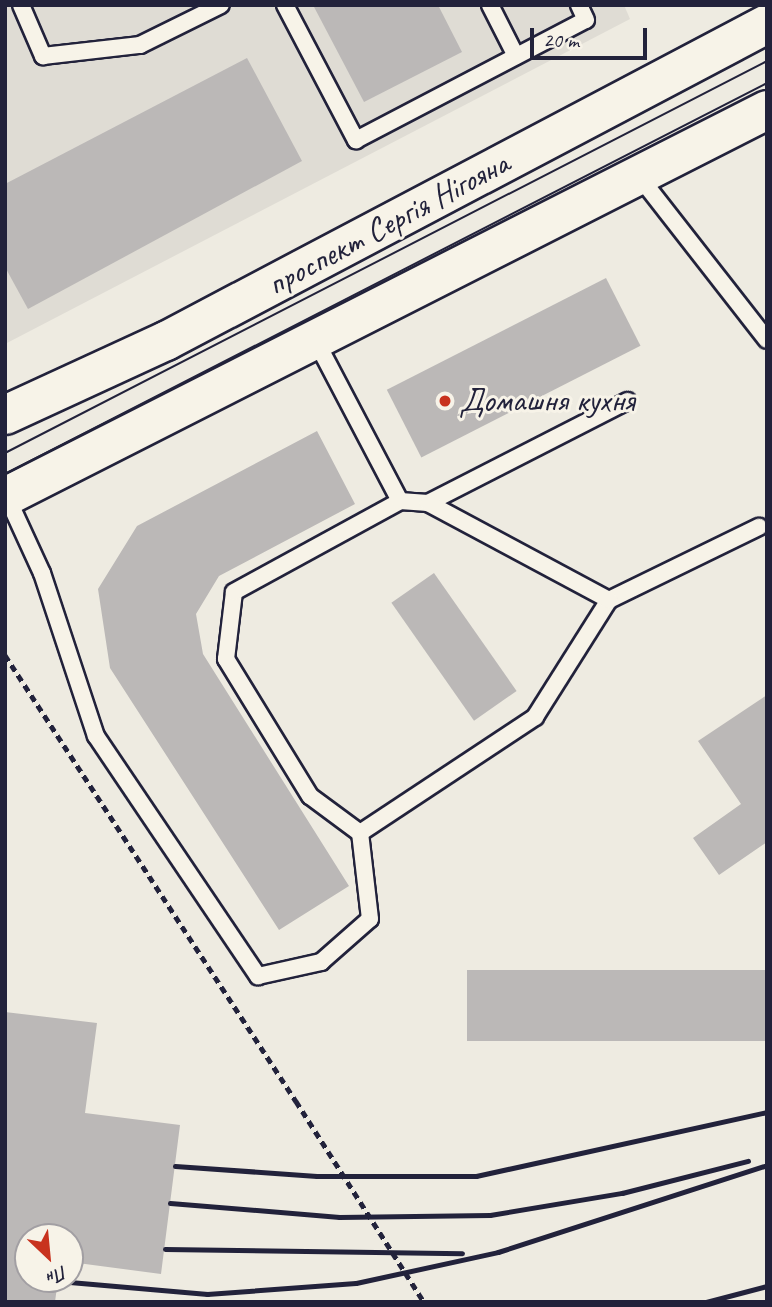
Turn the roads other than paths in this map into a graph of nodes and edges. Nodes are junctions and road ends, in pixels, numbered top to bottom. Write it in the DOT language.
graph roads {
  1 [pos="22,5"];
  2 [pos="221,5"];
  3 [pos="285,5"];
  4 [pos="490,5"];
  5 [pos="579,5"];
  6 [pos="767,24"];
  7 [pos="516,56"];
  8 [pos="767,110"];
  9 [pos="638,175"];
  10 [pos="767,340"];
  11 [pos="316,341"];
  12 [pos="627,401"];
  13 [pos="5,415"];
  14 [pos="6,496"];
  15 [pos="400,501"];
  16 [pos="428,503"];
  17 [pos="760,527"];
  18 [pos="609,600"];
  19 [pos="360,834"];
  1 -- 2 [label="lane"];
  3 -- 7 [label="lane"];
  4 -- 7 [label="lane"];
  5 -- 7 [label="lane"];
  6 -- 13 [label="highway, проспект Сергія Нігояна"];
  8 -- 9 [label="highway, проспект Сергія Нігояна"];
  9 -- 10 [label="lane"];
  9 -- 11 [label="highway, проспект Сергія Нігояна"];
  11 -- 14 [label="highway, проспект Сергія Нігояна"];
  11 -- 15 [label="lane"];
  12 -- 16 [label="lane"];
  14 -- 19 [label="lane"];
  15 -- 16 [label="lane"];
  15 -- 19 [label="lane"];
  16 -- 18 [label="lane"];
  17 -- 18 [label="lane"];
  18 -- 19 [label="lane"];
}
